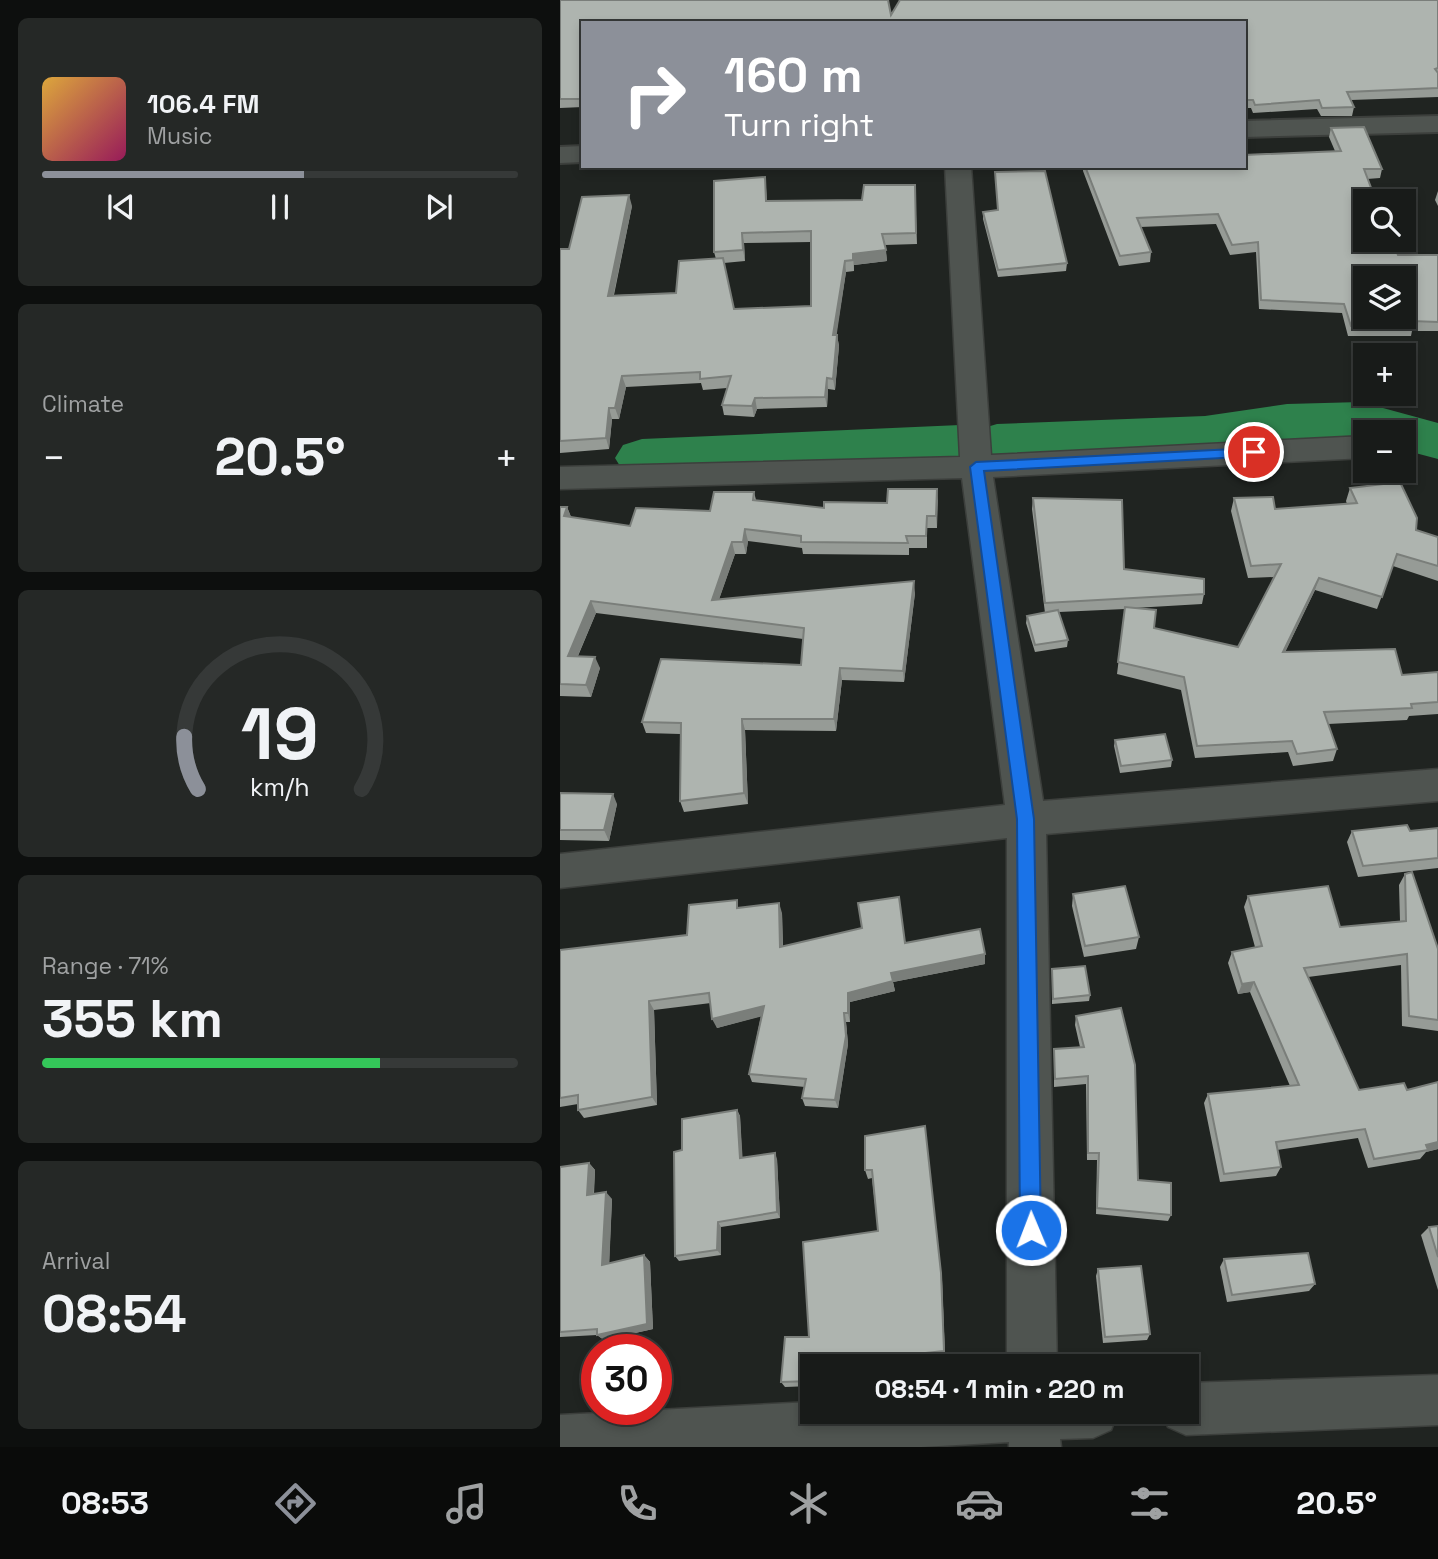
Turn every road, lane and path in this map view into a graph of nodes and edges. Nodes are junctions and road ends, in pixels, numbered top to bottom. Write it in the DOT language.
graph roads {
  1 [pos="1438,124"];
  2 [pos="1246,129"];
  3 [pos="581,154"];
  4 [pos="560,155"];
  5 [pos="958,168"];
  6 [pos="1353,448"];
  7 [pos="976,467"];
  8 [pos="560,478"];
  9 [pos="1438,785"];
  10 [pos="1026,819"];
  11 [pos="560,871"];
  12 [pos="1032,1354"];
  13 [pos="1438,1400"];
  14 [pos="1199,1409"];
  15 [pos="819,1424"];
  16 [pos="560,1441"];
  1 -- 2 [label="street"];
  3 -- 4 [label="street"];
  5 -- 7 [label="street"];
  6 -- 7 [label="street"];
  7 -- 8 [label="street"];
  7 -- 10 [label="street"];
  9 -- 10 [label="street"];
  10 -- 11 [label="street"];
  10 -- 12 [label="street"];
  13 -- 14 [label="street"];
  15 -- 16 [label="street"];
}
